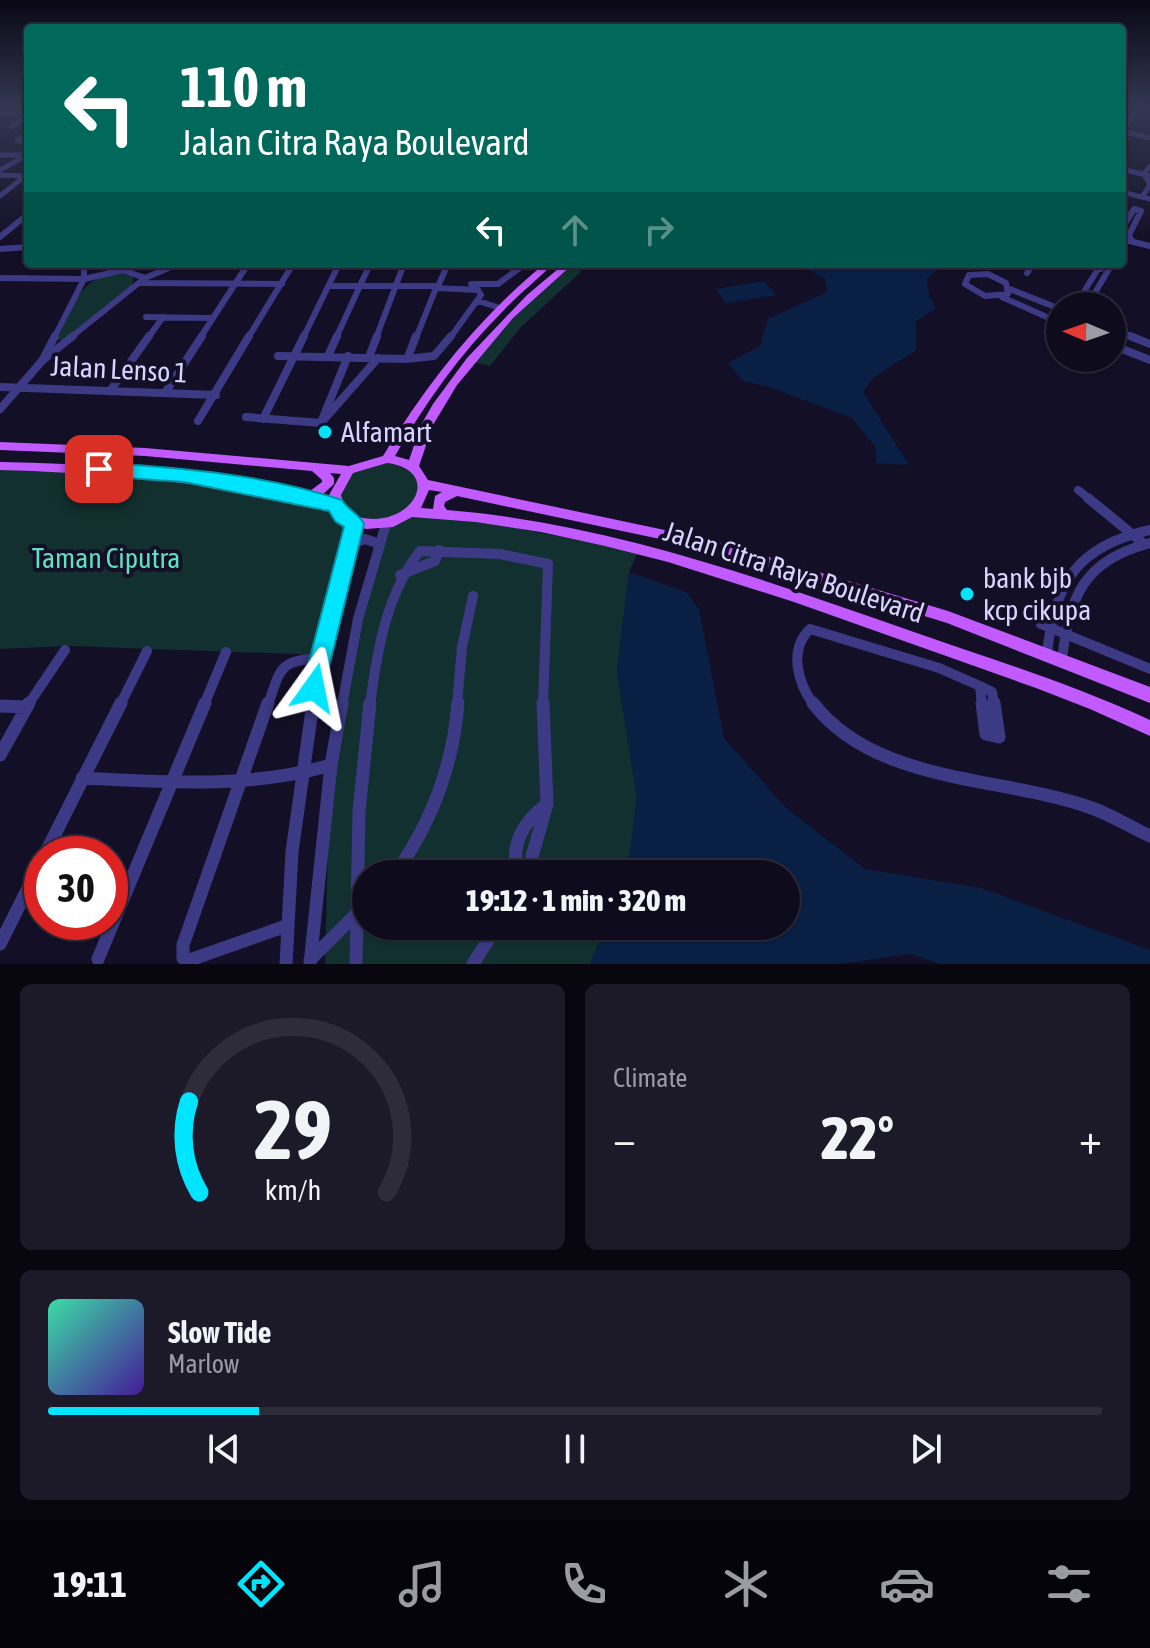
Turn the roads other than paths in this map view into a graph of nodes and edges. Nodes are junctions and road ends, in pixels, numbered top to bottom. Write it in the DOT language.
graph roads {
  1 [pos="0,155"];
  2 [pos="24,155"];
  3 [pos="24,158"];
  4 [pos="1150,166"];
  5 [pos="1126,170"];
  6 [pos="0,173"];
  7 [pos="1147,175"];
  8 [pos="24,176"];
  9 [pos="24,177"];
  10 [pos="1150,185"];
  11 [pos="1126,189"];
  12 [pos="1147,195"];
  13 [pos="0,196"];
  14 [pos="24,217"];
  15 [pos="19,221"];
  16 [pos="24,221"];
  17 [pos="0,237"];
  18 [pos="1126,237"];
  19 [pos="1150,244"];
  20 [pos="24,247"];
  21 [pos="0,249"];
  22 [pos="84,268"];
  23 [pos="169,268"];
  24 [pos="245,268"];
  25 [pos="291,268"];
  26 [pos="337,268"];
  27 [pos="368,268"];
  28 [pos="403,268"];
  29 [pos="446,268"];
  30 [pos="520,268"];
  31 [pos="545,268"];
  32 [pos="565,268"];
  33 [pos="1030,268"];
  34 [pos="1099,268"];
  35 [pos="1110,268"];
  36 [pos="1027,273"];
  37 [pos="0,278"];
  38 [pos="84,279"];
  39 [pos="143,280"];
  40 [pos="235,283"];
  41 [pos="282,284"];
  42 [pos="329,286"];
  43 [pos="360,286"];
  44 [pos="438,286"];
  45 [pos="396,287"];
  46 [pos="1010,289"];
  47 [pos="1002,297"];
  48 [pos="478,301"];
  49 [pos="1046,303"];
  50 [pos="500,308"];
  51 [pos="146,317"];
  52 [pos="163,317"];
  53 [pos="1046,317"];
  54 [pos="211,318"];
  55 [pos="1126,335"];
  56 [pos="1150,344"];
  57 [pos="1126,351"];
  58 [pos="293,355"];
  59 [pos="278,356"];
  60 [pos="328,356"];
  61 [pos="348,356"];
  62 [pos="408,357"];
  63 [pos="373,358"];
  64 [pos="1150,360"];
  65 [pos="42,361"];
  66 [pos="19,386"];
  67 [pos="0,387"];
  68 [pos="110,391"];
  69 [pos="165,393"];
  70 [pos="216,395"];
  71 [pos="0,409"];
  72 [pos="246,417"];
  73 [pos="263,419"];
  74 [pos="198,421"];
  75 [pos="321,423"];
  76 [pos="396,443"];
  77 [pos="0,446"];
  78 [pos="61,448"];
  79 [pos="419,448"];
  80 [pos="387,459"];
  81 [pos="0,466"];
  82 [pos="413,466"];
  83 [pos="46,467"];
  84 [pos="317,469"];
  85 [pos="349,470"];
  86 [pos="424,484"];
  87 [pos="456,490"];
  88 [pos="1078,490"];
  89 [pos="309,498"];
  90 [pos="335,505"];
  91 [pos="410,512"];
  92 [pos="443,514"];
  93 [pos="354,524"];
  94 [pos="386,524"];
  95 [pos="1150,530"];
  96 [pos="1132,533"];
  97 [pos="1147,543"];
  98 [pos="380,544"];
  99 [pos="348,546"];
  100 [pos="473,596"];
  101 [pos="1045,626"];
  102 [pos="1065,633"];
  103 [pos="65,650"];
  104 [pos="147,651"];
  105 [pos="226,652"];
  106 [pos="1047,653"];
  107 [pos="320,658"];
  108 [pos="1062,659"];
  109 [pos="1150,669"];
  110 [pos="980,686"];
  111 [pos="1150,695"];
  112 [pos="0,706"];
  113 [pos="27,707"];
  114 [pos="1150,728"];
  115 [pos="0,755"];
  116 [pos="331,765"];
  117 [pos="297,777"];
  118 [pos="82,778"];
  119 [pos="240,780"];
  120 [pos="172,782"];
  121 [pos="547,804"];
  122 [pos="54,836"];
  123 [pos="1150,836"];
  124 [pos="358,860"];
  125 [pos="404,860"];
  126 [pos="514,860"];
  127 [pos="531,860"];
  128 [pos="24,896"];
  129 [pos="352,918"];
  130 [pos="286,926"];
  131 [pos="355,940"];
  132 [pos="488,940"];
  133 [pos="0,944"];
  134 [pos="98,959"];
  135 [pos="310,962"];
  136 [pos="286,964"];
  137 [pos="356,964"];
  138 [pos="473,964"];
  1 -- 2 [label="street"];
  3 -- 6 [label="street"];
  4 -- 7 [label="street"];
  5 -- 7 [label="street"];
  6 -- 8 [label="street"];
  7 -- 10 [label="street"];
  9 -- 13 [label="street"];
  10 -- 12 [label="street"];
  11 -- 12 [label="street"];
  14 -- 15 [label="street"];
  15 -- 16 [label="street"];
  15 -- 17 [label="street"];
  18 -- 19 [label="street"];
  20 -- 21 [label="street"];
  22 -- 38 [label="street"];
  23 -- 39 [label="street"];
  24 -- 40 [label="street"];
  25 -- 41 [label="street"];
  26 -- 42 [label="street"];
  27 -- 43 [label="street"];
  28 -- 45 [label="street"];
  29 -- 44 [label="street"];
  30 -- 44 [label="street"];
  31 -- 50 [label="main road"];
  32 -- 79 [label="main road"];
  33 -- 36 [label="street"];
  34 -- 35 [label="street"];
  37 -- 38 [label="street"];
  38 -- 39 [label="street"];
  38 -- 65 [label="street"];
  39 -- 40 [label="street"];
  39 -- 65 [label="street"];
  40 -- 41 [label="street"];
  40 -- 54 [label="street"];
  41 -- 70 [label="street"];
  42 -- 43 [label="street"];
  42 -- 58 [label="street"];
  43 -- 45 [label="street"];
  43 -- 60 [label="street"];
  44 -- 45 [label="street"];
  44 -- 48 [label="street"];
  44 -- 62 [label="street"];
  45 -- 63 [label="street"];
  46 -- 47 [label="street"];
  46 -- 47 [label="street"];
  46 -- 49 [label="street"];
  47 -- 53 [label="street"];
  48 -- 50 [label="street"];
  48 -- 62 [label="street"];
  50 -- 76 [label="main road"];
  51 -- 52 [label="street"];
  52 -- 54 [label="street"];
  52 -- 68 [label="street"];
  54 -- 69 [label="street"];
  55 -- 56 [label="street"];
  57 -- 64 [label="street"];
  58 -- 59 [label="street"];
  58 -- 60 [label="street"];
  58 -- 73 [label="street"];
  60 -- 61 [label="street"];
  61 -- 63 [label="street"];
  61 -- 75 [label="street"];
  62 -- 63 [label="street"];
  63 -- 75 [label="street"];
  65 -- 66 [label="street"];
  66 -- 67 [label="street, Jalan Lenso 1"];
  66 -- 68 [label="street, Jalan Lenso 1"];
  66 -- 71 [label="street"];
  68 -- 69 [label="street, Jalan Lenso 1"];
  69 -- 70 [label="street, Jalan Lenso 1"];
  70 -- 74 [label="street"];
  72 -- 73 [label="street"];
  73 -- 75 [label="street"];
  76 -- 79 [label="main road"];
  76 -- 80 [label="main road"];
  77 -- 78 [label="main road"];
  78 -- 83 [label="main road"];
  78 -- 84 [label="main road"];
  79 -- 82 [label="main road"];
  80 -- 82 [label="main road"];
  80 -- 85 [label="main road"];
  81 -- 83 [label="main road"];
  82 -- 86 [label="main road"];
  83 -- 89 [label="main road"];
  84 -- 85 [label="main road"];
  84 -- 89 [label="main road"];
  85 -- 90 [label="main road"];
  86 -- 87 [label="main road, Jalan Citra Raya Boulevard"];
  86 -- 91 [label="main road"];
  87 -- 92 [label="main road"];
  87 -- 106 [label="main road, Jalan Citra Raya Boulevard"];
  88 -- 96 [label="street"];
  89 -- 90 [label="main road"];
  90 -- 93 [label="main road"];
  91 -- 92 [label="main road, Jalan Citra Raya Boulevard"];
  91 -- 94 [label="main road"];
  92 -- 114 [label="main road, Jalan Citra Raya Boulevard"];
  93 -- 94 [label="main road"];
  93 -- 99 [label="street"];
  94 -- 98 [label="street"];
  95 -- 96 [label="street"];
  96 -- 97 [label="street"];
  96 -- 101 [label="street"];
  97 -- 102 [label="street"];
  98 -- 99 [label="street"];
  98 -- 116 [label="street"];
  99 -- 107 [label="street"];
  100 -- 125 [label="street"];
  101 -- 102 [label="street"];
  101 -- 106 [label="street"];
  102 -- 108 [label="street"];
  102 -- 109 [label="street"];
  103 -- 113 [label="street"];
  104 -- 118 [label="street"];
  105 -- 120 [label="street"];
  106 -- 108 [label="main road, Jalan Citra Raya Boulevard"];
  107 -- 117 [label="street"];
  107 -- 119 [label="street"];
  108 -- 111 [label="main road, Jalan Citra Raya Boulevard"];
  110 -- 123 [label="street"];
  112 -- 113 [label="street"];
  113 -- 115 [label="street"];
  116 -- 117 [label="street"];
  116 -- 135 [label="street"];
  117 -- 119 [label="street"];
  117 -- 130 [label="street"];
  118 -- 120 [label="street"];
  118 -- 122 [label="street"];
  119 -- 120 [label="street"];
  119 -- 130 [label="street"];
  120 -- 134 [label="street"];
  121 -- 124 [label="street"];
  121 -- 126 [label="street"];
  121 -- 127 [label="street"];
  128 -- 133 [label="street"];
  129 -- 135 [label="street"];
  130 -- 136 [label="street"];
  131 -- 137 [label="street"];
  132 -- 138 [label="street"];
}
